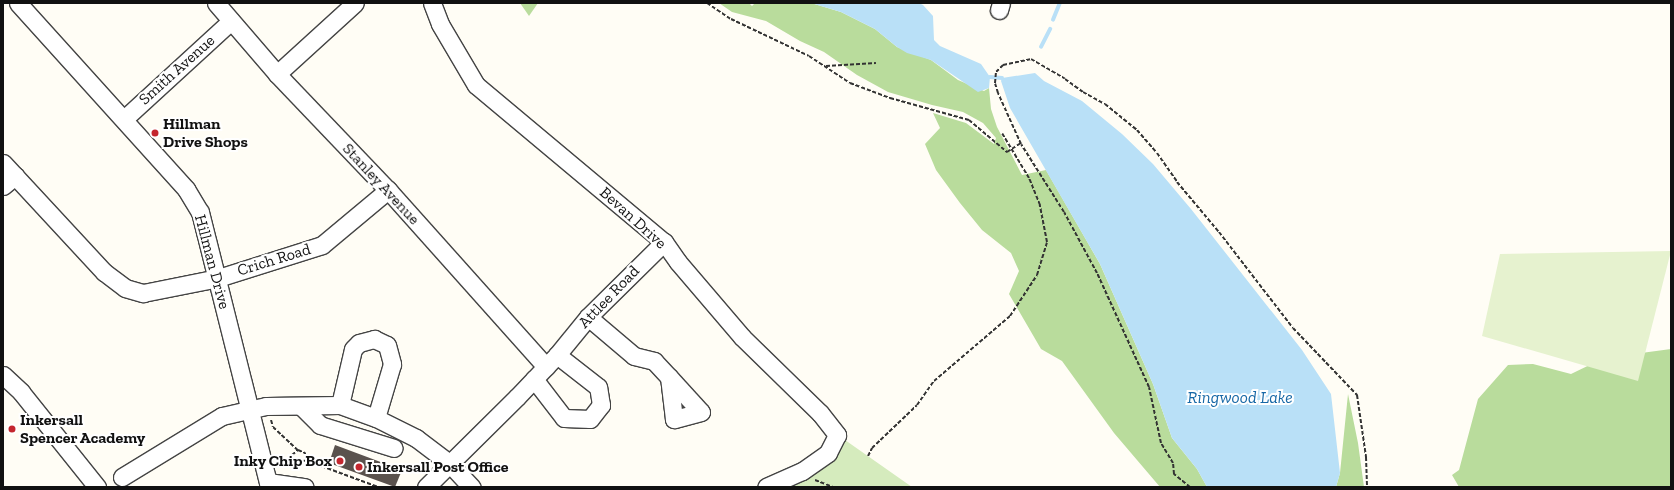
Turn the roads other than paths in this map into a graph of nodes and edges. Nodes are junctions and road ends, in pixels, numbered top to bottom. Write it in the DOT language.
graph roads {
  1 [pos="18,3"];
  2 [pos="216,3"];
  3 [pos="356,3"];
  4 [pos="432,3"];
  5 [pos="231,21"];
  6 [pos="277,74"];
  7 [pos="124,119"];
  8 [pos="3,163"];
  9 [pos="9,181"];
  10 [pos="388,190"];
  11 [pos="664,242"];
  12 [pos="218,278"];
  13 [pos="588,317"];
  14 [pos="546,367"];
  15 [pos="3,374"];
  16 [pos="669,377"];
  17 [pos="340,405"];
  18 [pos="301,406"];
  19 [pos="258,407"];
  20 [pos="376,418"];
  21 [pos="394,448"];
  22 [pos="449,463"];
  23 [pos="122,477"];
  24 [pos="269,485"];
  25 [pos="97,487"];
  26 [pos="304,487"];
  27 [pos="426,487"];
  28 [pos="471,487"];
  29 [pos="766,487"];
  1 -- 7 [label="street, Hillman Drive"];
  2 -- 5 [label="street, Stanley Avenue"];
  3 -- 6 [label="street"];
  4 -- 11 [label="street, Bevan Drive"];
  5 -- 6 [label="street, Stanley Avenue"];
  5 -- 7 [label="street, Smith Avenue"];
  6 -- 10 [label="street, Stanley Avenue"];
  7 -- 12 [label="street, Hillman Drive"];
  8 -- 9 [label="street, Crich Road"];
  9 -- 12 [label="street, Crich Road"];
  10 -- 12 [label="street, Crich Road"];
  10 -- 14 [label="street, Stanley Avenue"];
  11 -- 13 [label="street, Attlee Road"];
  11 -- 29 [label="street, Bevan Drive"];
  12 -- 19 [label="street, Hillman Drive"];
  13 -- 14 [label="street, Attlee Road"];
  13 -- 16 [label="street"];
  14 -- 22 [label="street, Attlee Road"];
  15 -- 25 [label="street"];
  17 -- 18 [label="street"];
  17 -- 20 [label="street"];
  17 -- 20 [label="street"];
  18 -- 19 [label="street"];
  18 -- 21 [label="street"];
  19 -- 23 [label="street"];
  19 -- 24 [label="street, Hillman Drive"];
  20 -- 22 [label="street"];
  22 -- 27 [label="street, Attlee Road"];
  22 -- 28 [label="street"];
  24 -- 26 [label="street"];
}
